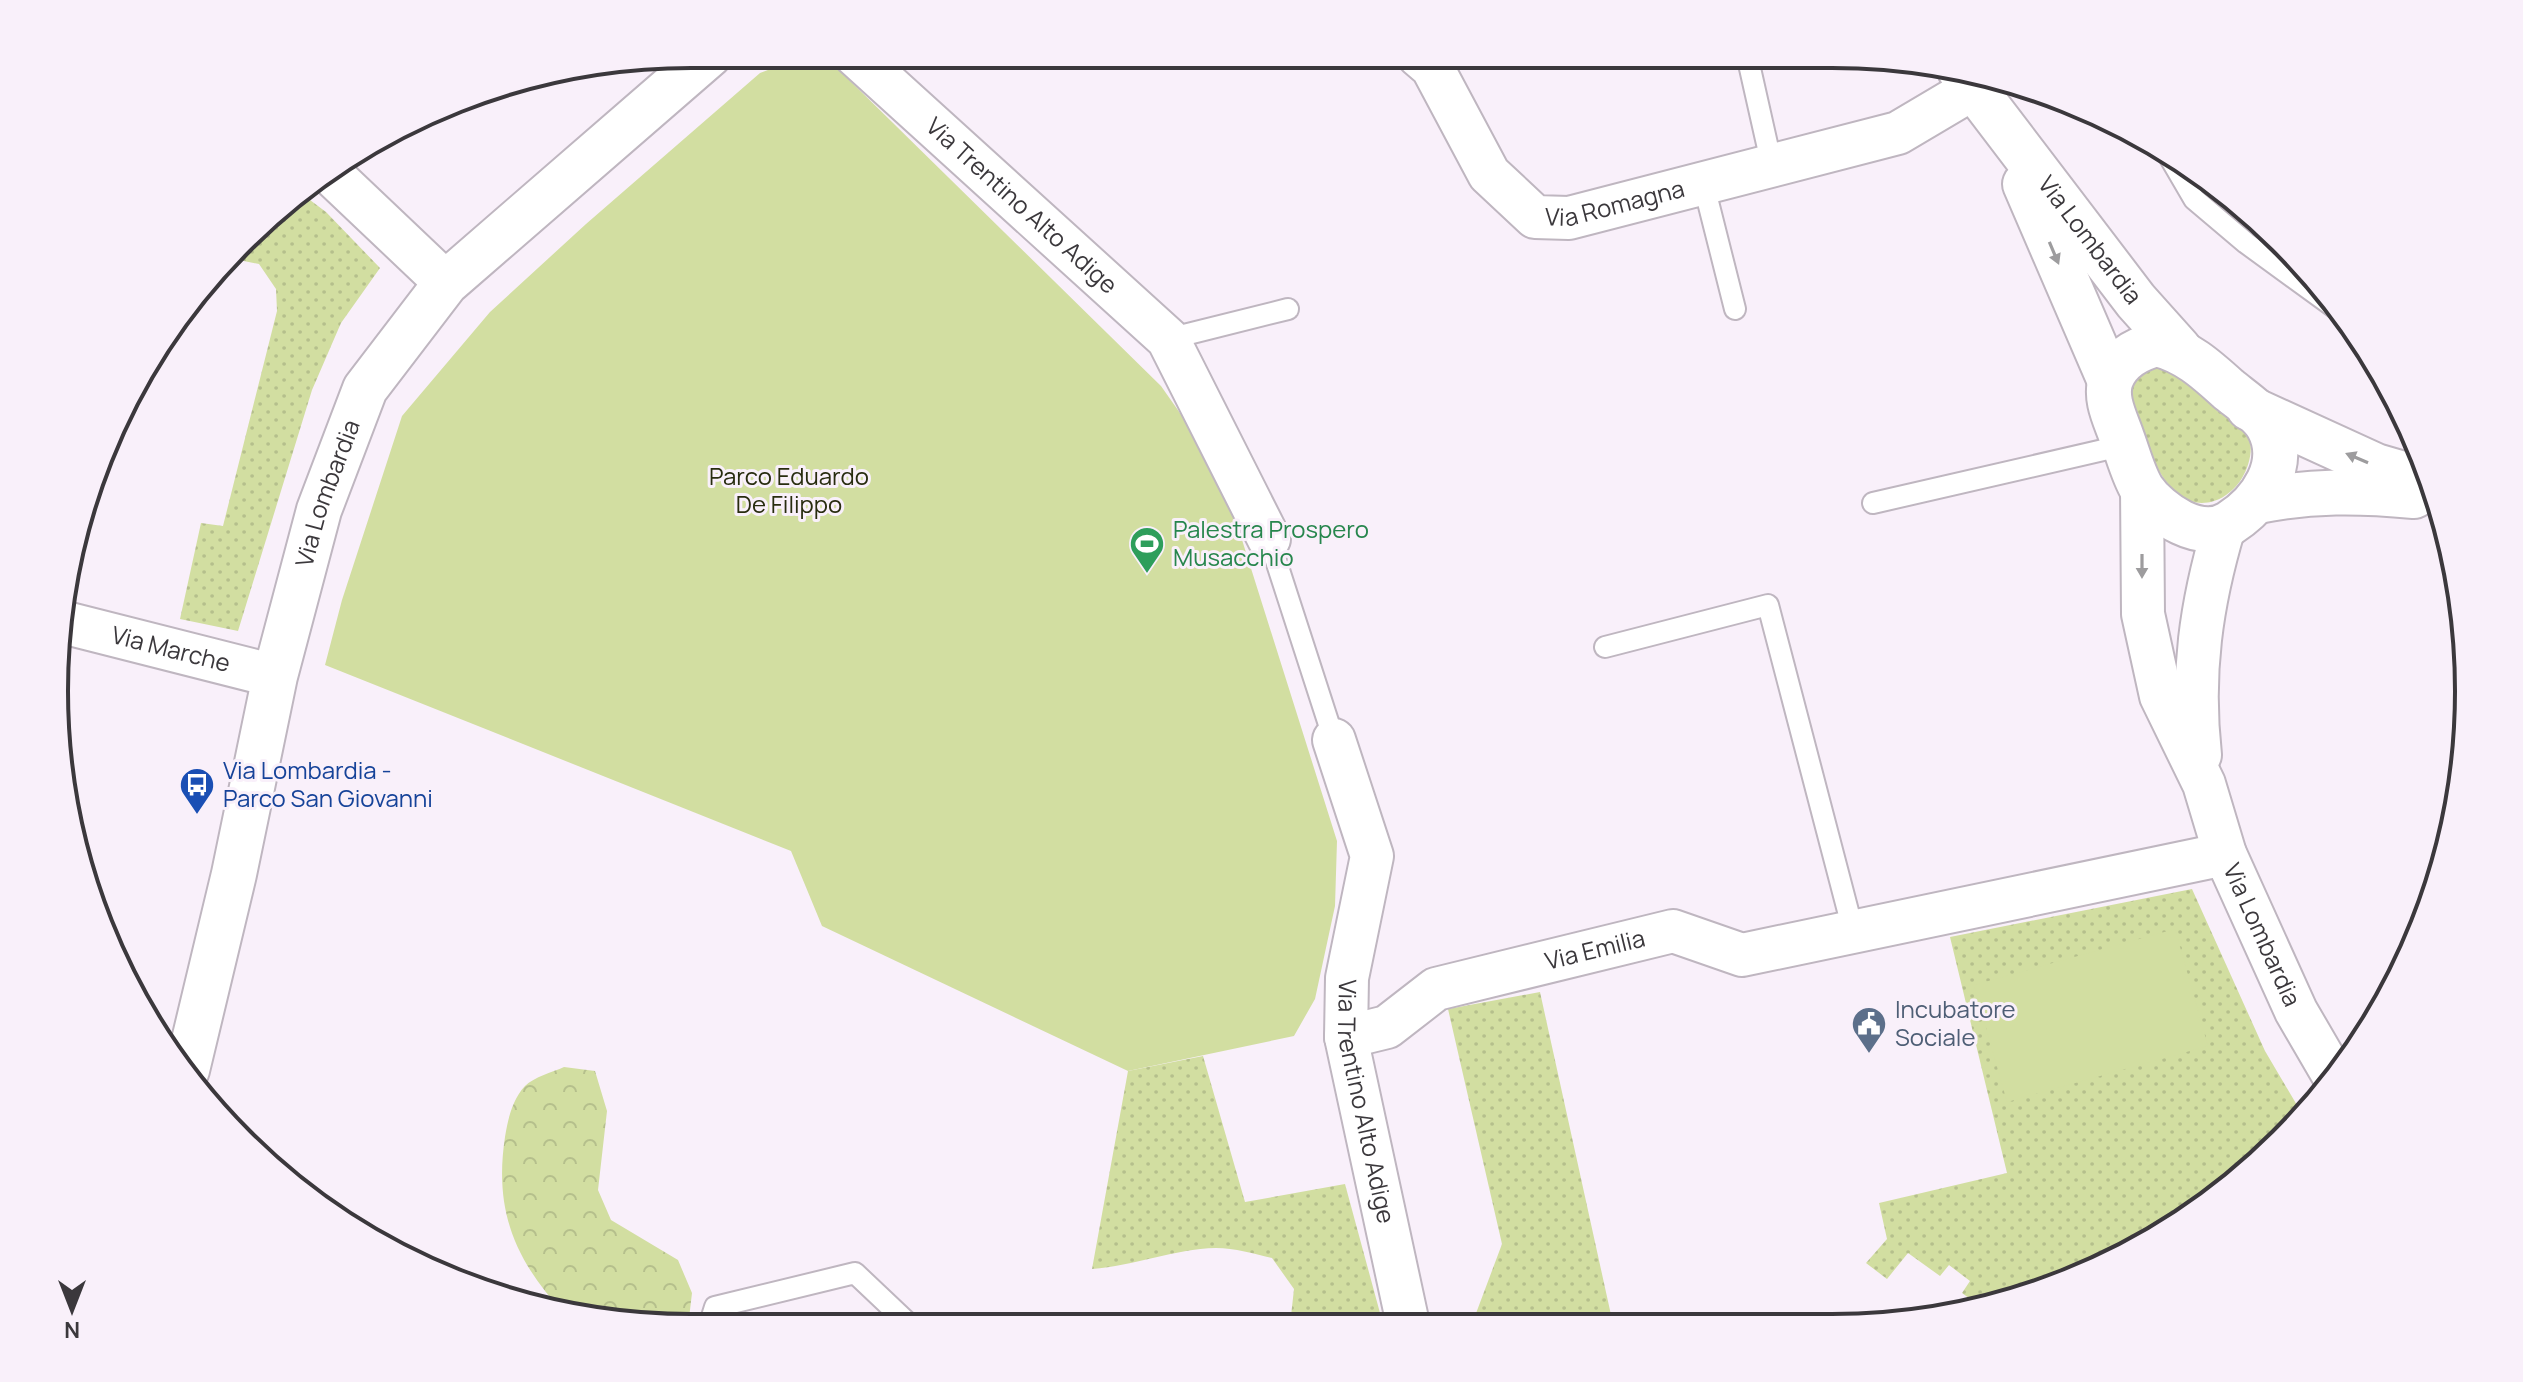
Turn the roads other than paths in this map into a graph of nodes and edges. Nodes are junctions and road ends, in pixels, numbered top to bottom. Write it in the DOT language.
graph roads {
  1 [pos="694,68"];
  2 [pos="883,68"];
  3 [pos="1433,68"];
  4 [pos="1750,68"];
  5 [pos="1963,82"];
  6 [pos="1970,84"];
  7 [pos="2003,130"];
  8 [pos="1772,166"];
  9 [pos="2179,174"];
  10 [pos="337,179"];
  11 [pos="1703,182"];
  12 [pos="446,283"];
  13 [pos="2305,286"];
  14 [pos="1288,309"];
  15 [pos="1735,309"];
  16 [pos="1168,339"];
  17 [pos="2179,349"];
  18 [pos="2110,381"];
  19 [pos="2249,408"];
  20 [pos="2125,445"];
  21 [pos="2417,478"];
  22 [pos="2142,488"];
  23 [pos="2424,497"];
  24 [pos="1873,503"];
  25 [pos="2241,514"];
  26 [pos="1269,539"];
  27 [pos="72,624"];
  28 [pos="1605,647"];
  29 [pos="275,676"];
  30 [pos="1334,740"];
  31 [pos="2204,784"];
  32 [pos="2225,854"];
  33 [pos="1854,934"];
  34 [pos="1346,1037"];
  35 [pos="189,1060"];
  36 [pos="2328,1067"];
  37 [pos="713,1314"];
  38 [pos="898,1314"];
  39 [pos="1406,1314"];
  1 -- 12 [label="street, Via Lombardia"];
  2 -- 16 [label="street, Via Trentino Alto Adige"];
  3 -- 11 [label="street, Via Romagna"];
  4 -- 8 [label="lane"];
  5 -- 8 [label="street, Via Romagna"];
  6 -- 7 [label="street, Via Lombardia"];
  7 -- 17 [label="street, Via Lombardia"];
  7 -- 18 [label="street, Via Lombardia, one-way"];
  8 -- 11 [label="street, Via Romagna"];
  9 -- 13 [label="lane"];
  10 -- 12 [label="street"];
  11 -- 15 [label="lane, Via Romagna"];
  12 -- 29 [label="street, Via Lombardia"];
  14 -- 16 [label="lane"];
  16 -- 26 [label="street, Via Trentino Alto Adige"];
  17 -- 18 [label="street"];
  17 -- 19 [label="street"];
  18 -- 20 [label="street"];
  21 -- 19 [label="street, one-way"];
  19 -- 25 [label="street"];
  20 -- 22 [label="street"];
  20 -- 24 [label="lane"];
  22 -- 25 [label="street"];
  22 -- 31 [label="street, Via Lombardia, one-way"];
  23 -- 25 [label="street"];
  25 -- 31 [label="street, Via Lombardia"];
  26 -- 30 [label="lane"];
  27 -- 29 [label="street, Via Marche"];
  28 -- 33 [label="lane"];
  29 -- 35 [label="street, Via Lombardia"];
  30 -- 34 [label="street, Via Trentino Alto Adige"];
  31 -- 32 [label="street, Via Lombardia"];
  32 -- 33 [label="street, Via Emilia"];
  32 -- 36 [label="street, Via Lombardia"];
  33 -- 34 [label="street, Via Emilia"];
  34 -- 39 [label="street, Via Trentino Alto Adige"];
  37 -- 38 [label="lane"];
}
